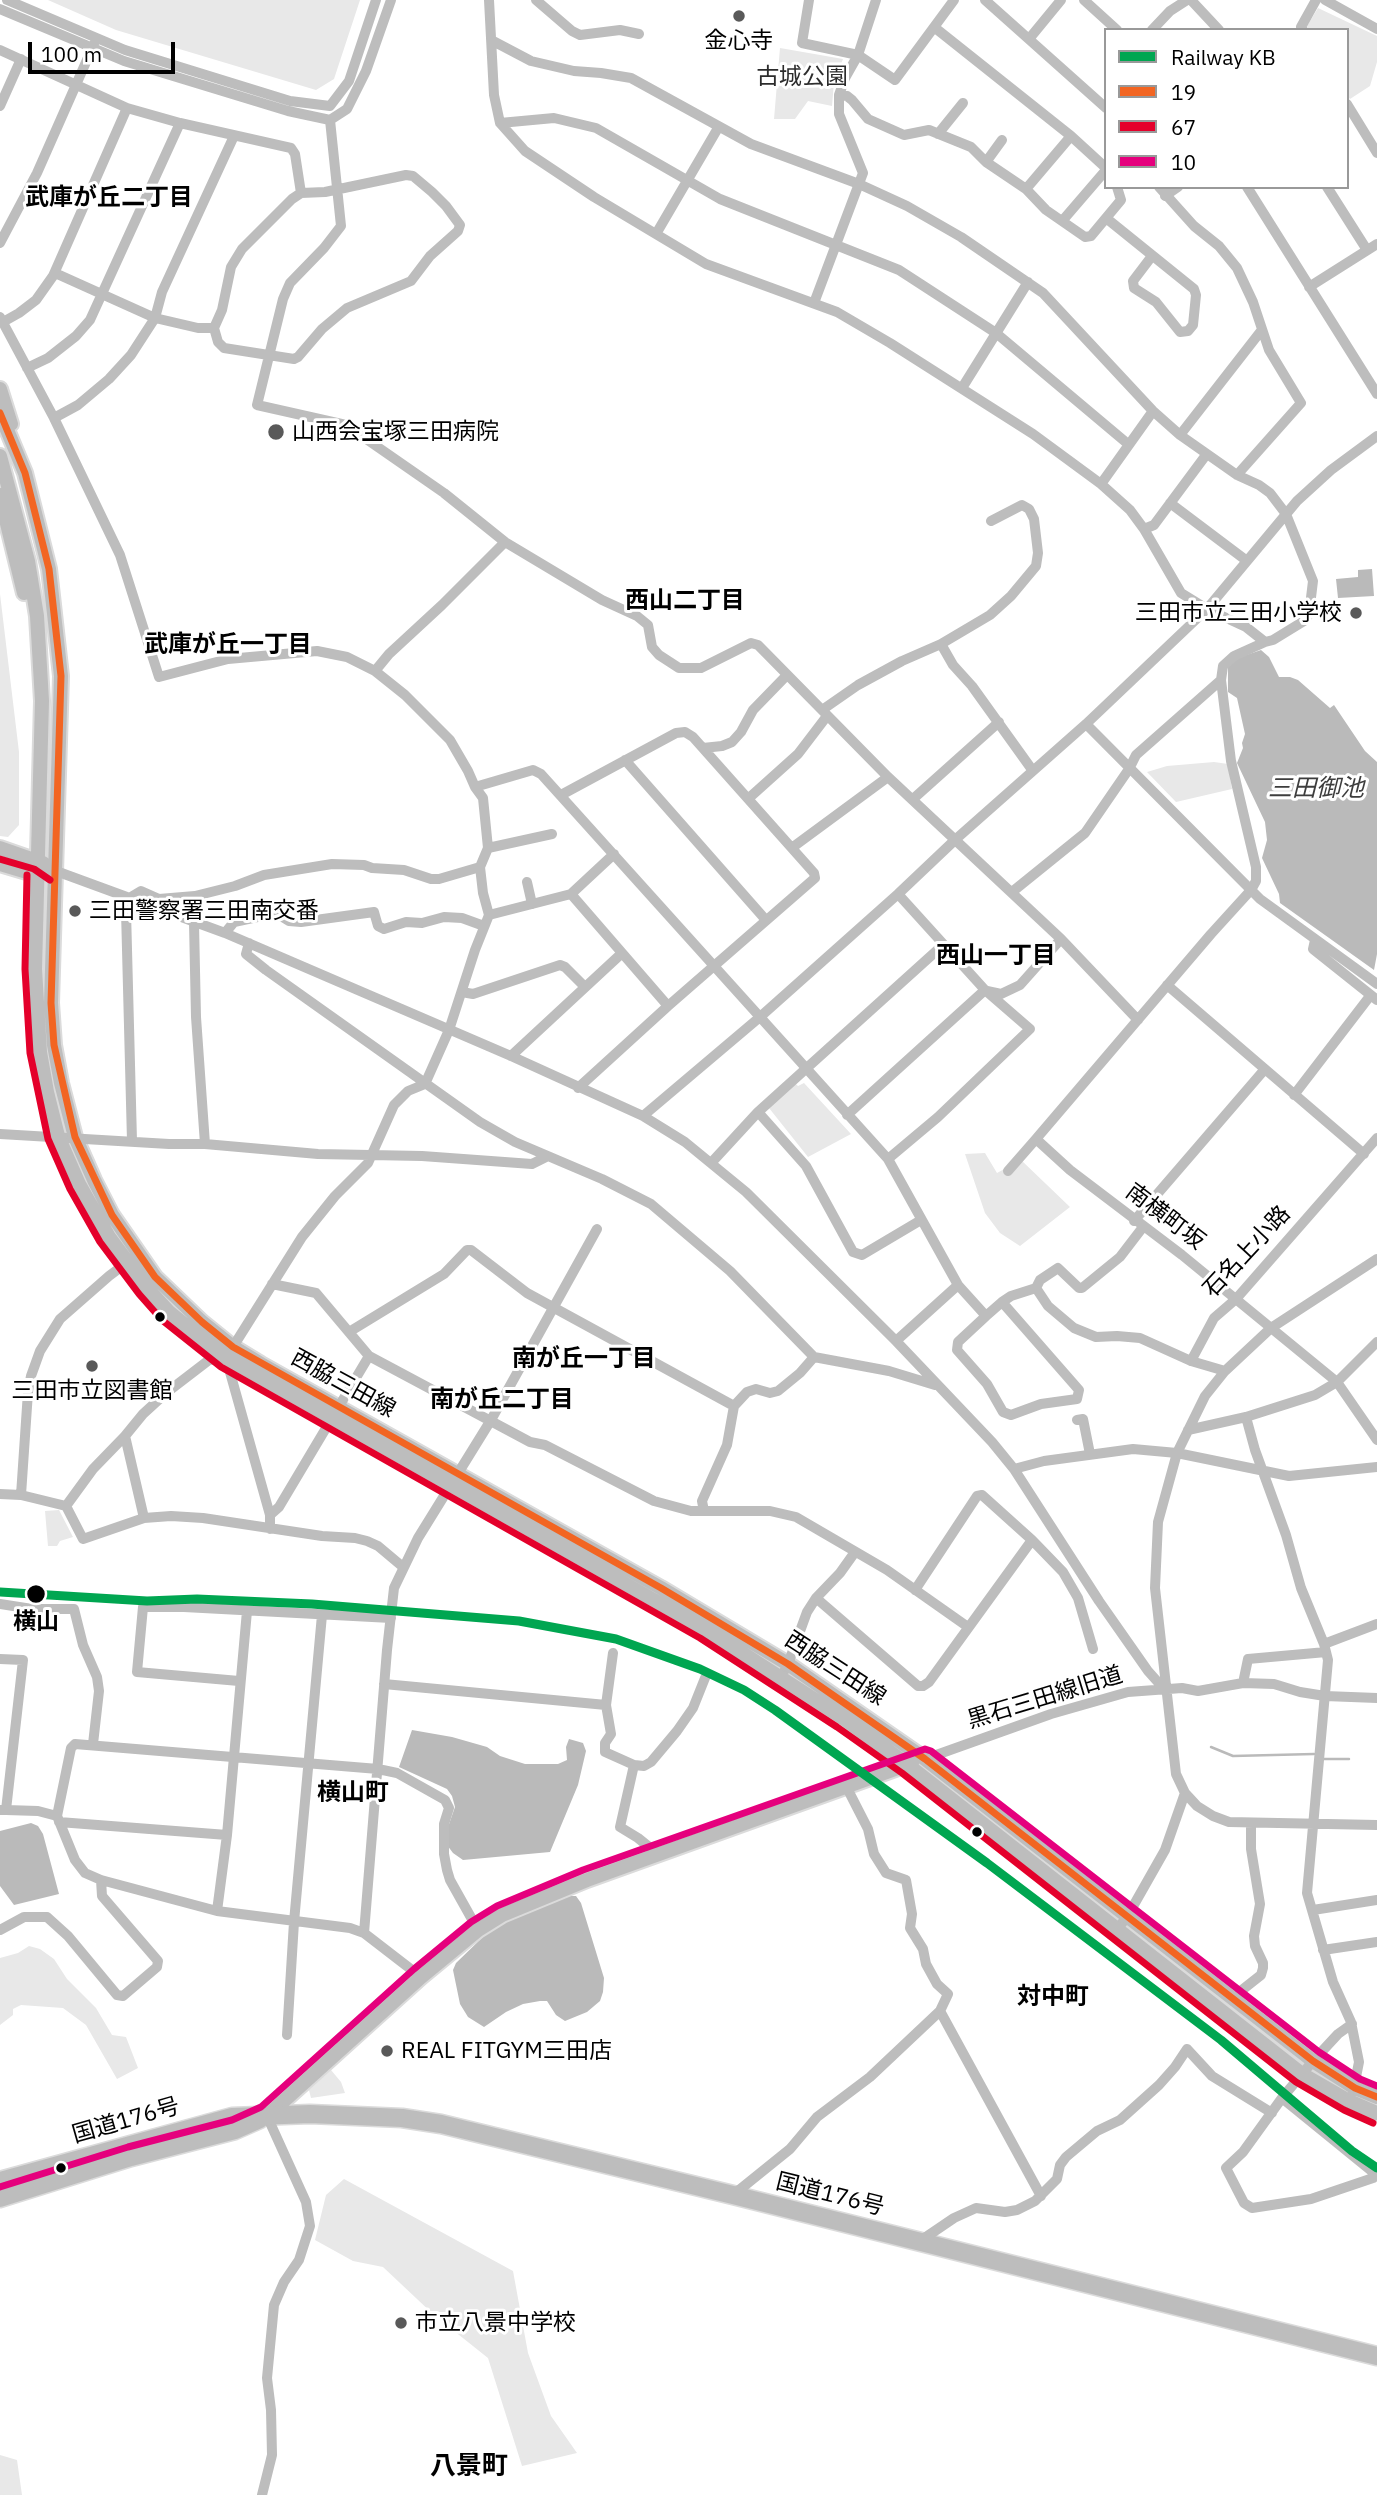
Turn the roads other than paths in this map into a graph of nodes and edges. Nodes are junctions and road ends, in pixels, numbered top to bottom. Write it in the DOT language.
graph roads {
  1 [pos="7,0"];
  2 [pos="376,0"];
  3 [pos="391,0"];
  4 [pos="489,0"];
  5 [pos="536,0"];
  6 [pos="809,0"];
  7 [pos="876,0"];
  8 [pos="954,0"];
  9 [pos="985,0"];
  10 [pos="1062,0"];
  11 [pos="1084,0"];
  12 [pos="1189,0"];
  13 [pos="1316,0"];
  14 [pos="1325,0"];
  15 [pos="0,9"];
  16 [pos="934,27"];
  17 [pos="1115,28"];
  18 [pos="1154,28"];
  19 [pos="1217,28"];
  20 [pos="1302,28"];
  21 [pos="1377,29"];
  22 [pos="639,34"];
  23 [pos="1029,39"];
  24 [pos="493,41"];
  25 [pos="94,43"];
  26 [pos="0,50"];
  27 [pos="858,55"];
  28 [pos="21,59"];
  29 [pos="76,84"];
  30 [pos="839,95"];
  31 [pos="963,103"];
  32 [pos="0,106"];
  33 [pos="1104,106"];
  34 [pos="1349,107"];
  35 [pos="127,108"];
  36 [pos="330,120"];
  37 [pos="180,123"];
  38 [pos="500,123"];
  39 [pos="718,128"];
  40 [pos="938,134"];
  41 [pos="234,136"];
  42 [pos="1071,136"];
  43 [pos="1002,140"];
  44 [pos="1377,153"];
  45 [pos="986,162"];
  46 [pos="1104,167"];
  47 [pos="1104,171"];
  48 [pos="687,179"];
  49 [pos="859,184"];
  50 [pos="338,189"];
  51 [pos="1026,189"];
  52 [pos="1118,189"];
  53 [pos="1248,189"];
  54 [pos="1328,189"];
  55 [pos="1162,191"];
  56 [pos="301,193"];
  57 [pos="1106,218"];
  58 [pos="1063,220"];
  59 [pos="656,234"];
  60 [pos="0,243"];
  61 [pos="836,245"];
  62 [pos="1372,247"];
  63 [pos="1152,256"];
  64 [pos="55,273"];
  65 [pos="1028,282"];
  66 [pos="1308,287"];
  67 [pos="103,296"];
  68 [pos="814,303"];
  69 [pos="155,318"];
  70 [pos="1,320"];
  71 [pos="214,328"];
  72 [pos="1261,331"];
  73 [pos="996,332"];
  74 [pos="270,355"];
  75 [pos="27,369"];
  76 [pos="962,388"];
  77 [pos="0,389"];
  78 [pos="1377,394"];
  79 [pos="1153,411"];
  80 [pos="0,413"];
  81 [pos="54,418"];
  82 [pos="1180,435"];
  83 [pos="1377,436"];
  84 [pos="1128,444"];
  85 [pos="1206,455"];
  86 [pos="0,456"];
  87 [pos="25,473"];
  88 [pos="1237,475"];
  89 [pos="1101,484"];
  90 [pos="0,495"];
  91 [pos="1170,503"];
  92 [pos="1286,514"];
  93 [pos="991,521"];
  94 [pos="1144,528"];
  95 [pos="505,542"];
  96 [pos="1247,561"];
  97 [pos="1207,609"];
  98 [pos="1265,642"];
  99 [pos="942,644"];
  100 [pos="40,662"];
  101 [pos="375,671"];
  102 [pos="787,675"];
  103 [pos="1221,680"];
  104 [pos="825,713"];
  105 [pos="999,722"];
  106 [pos="1086,724"];
  107 [pos="703,748"];
  108 [pos="625,760"];
  109 [pos="1129,769"];
  110 [pos="1032,771"];
  111 [pos="888,777"];
  112 [pos="475,787"];
  113 [pos="561,795"];
  114 [pos="749,798"];
  115 [pos="913,799"];
  116 [pos="552,834"];
  117 [pos="956,839"];
  118 [pos="793,847"];
  119 [pos="0,848"];
  120 [pos="488,848"];
  121 [pos="614,855"];
  122 [pos="38,859"];
  123 [pos="0,864"];
  124 [pos="480,867"];
  125 [pos="56,871"];
  126 [pos="37,875"];
  127 [pos="527,882"];
  128 [pos="1251,890"];
  129 [pos="1012,892"];
  130 [pos="571,894"];
  131 [pos="898,894"];
  132 [pos="131,897"];
  133 [pos="532,904"];
  134 [pos="489,915"];
  135 [pos="765,919"];
  136 [pos="194,923"];
  137 [pos="484,926"];
  138 [pos="225,933"];
  139 [pos="1060,939"];
  140 [pos="1315,940"];
  141 [pos="249,943"];
  142 [pos="943,945"];
  143 [pos="621,954"];
  144 [pos="713,966"];
  145 [pos="1377,984"];
  146 [pos="1167,985"];
  147 [pos="585,987"];
  148 [pos="985,990"];
  149 [pos="462,992"];
  150 [pos="1373,998"];
  151 [pos="668,1006"];
  152 [pos="760,1017"];
  153 [pos="1138,1020"];
  154 [pos="449,1030"];
  155 [pos="511,1056"];
  156 [pos="806,1069"];
  157 [pos="1265,1069"];
  158 [pos="425,1084"];
  159 [pos="578,1087"];
  160 [pos="1294,1095"];
  161 [pos="758,1112"];
  162 [pos="847,1115"];
  163 [pos="643,1116"];
  164 [pos="0,1134"];
  165 [pos="58,1136"];
  166 [pos="75,1138"];
  167 [pos="1377,1138"];
  168 [pos="1036,1139"];
  169 [pos="132,1141"];
  170 [pos="205,1144"];
  171 [pos="373,1154"];
  172 [pos="1364,1154"];
  173 [pos="546,1157"];
  174 [pos="888,1159"];
  175 [pos="712,1162"];
  176 [pos="1008,1171"];
  177 [pos="921,1220"];
  178 [pos="1139,1224"];
  179 [pos="597,1229"];
  180 [pos="133,1259"];
  181 [pos="1377,1259"];
  182 [pos="272,1284"];
  183 [pos="958,1285"];
  184 [pos="1036,1288"];
  185 [pos="1236,1300"];
  186 [pos="1002,1302"];
  187 [pos="553,1307"];
  188 [pos="986,1316"];
  189 [pos="1271,1328"];
  190 [pos="349,1332"];
  191 [pos="896,1340"];
  192 [pos="1377,1342"];
  193 [pos="229,1352"];
  194 [pos="369,1356"];
  195 [pos="814,1357"];
  196 [pos="1192,1361"];
  197 [pos="1224,1371"];
  198 [pos="1337,1382"];
  199 [pos="938,1386"];
  200 [pos="734,1406"];
  201 [pos="335,1413"];
  202 [pos="1246,1417"];
  203 [pos="491,1420"];
  204 [pos="1077,1420"];
  205 [pos="1188,1430"];
  206 [pos="125,1436"];
  207 [pos="1377,1440"];
  208 [pos="1177,1453"];
  209 [pos="1090,1454"];
  210 [pos="1377,1467"];
  211 [pos="1014,1469"];
  212 [pos="1261,1470"];
  213 [pos="455,1481"];
  214 [pos="0,1494"];
  215 [pos="21,1495"];
  216 [pos="66,1506"];
  217 [pos="704,1511"];
  218 [pos="270,1516"];
  219 [pos="144,1518"];
  220 [pos="270,1529"];
  221 [pos="1032,1540"];
  222 [pos="855,1552"];
  223 [pos="402,1567"];
  224 [pos="915,1590"];
  225 [pos="816,1598"];
  226 [pos="0,1604"];
  227 [pos="247,1611"];
  228 [pos="322,1615"];
  229 [pos="391,1618"];
  230 [pos="1377,1624"];
  231 [pos="968,1627"];
  232 [pos="1325,1648"];
  233 [pos="1093,1649"];
  234 [pos="613,1653"];
  235 [pos="0,1659"];
  236 [pos="785,1671"];
  237 [pos="705,1678"];
  238 [pos="239,1681"];
  239 [pos="1243,1683"];
  240 [pos="384,1684"];
  241 [pos="1165,1690"];
  242 [pos="1325,1696"];
  243 [pos="1377,1698"];
  244 [pos="606,1705"];
  245 [pos="93,1744"];
  246 [pos="232,1757"];
  247 [pos="925,1759"];
  248 [pos="310,1764"];
  249 [pos="634,1765"];
  250 [pos="908,1765"];
  251 [pos="378,1769"];
  252 [pos="847,1788"];
  253 [pos="1185,1793"];
  254 [pos="3,1810"];
  255 [pos="58,1819"];
  256 [pos="1251,1823"];
  257 [pos="1315,1824"];
  258 [pos="1377,1825"];
  259 [pos="227,1835"];
  260 [pos="659,1855"];
  261 [pos="102,1880"];
  262 [pos="1377,1900"];
  263 [pos="217,1910"];
  264 [pos="1313,1910"];
  265 [pos="294,1922"];
  266 [pos="1122,1923"];
  267 [pos="0,1930"];
  268 [pos="478,1930"];
  269 [pos="363,1933"];
  270 [pos="1377,1942"];
  271 [pos="1323,1950"];
  272 [pos="421,1977"];
  273 [pos="1235,2000"];
  274 [pos="940,2011"];
  275 [pos="1352,2024"];
  276 [pos="287,2035"];
  277 [pos="1313,2061"];
  278 [pos="1302,2074"];
  279 [pos="292,2092"];
  280 [pos="1352,2094"];
  281 [pos="1377,2097"];
  282 [pos="1282,2098"];
  283 [pos="1272,2113"];
  284 [pos="1377,2113"];
  285 [pos="267,2116"];
  286 [pos="348,2116"];
  287 [pos="232,2117"];
  288 [pos="0,2181"];
  289 [pos="733,2195"];
  290 [pos="1041,2196"];
  291 [pos="0,2198"];
  292 [pos="922,2243"];
  293 [pos="1377,2357"];
  294 [pos="262,2495"];
  1 -- 25 [label="street"];
  2 -- 25 [label="street"];
  3 -- 36 [label="street"];
  4 -- 24 [label="street"];
  5 -- 22 [label="street"];
  6 -- 27 [label="street"];
  7 -- 27 [label="street"];
  8 -- 16 [label="street"];
  9 -- 23 [label="street"];
  10 -- 23 [label="street"];
  11 -- 17 [label="street"];
  12 -- 18 [label="street"];
  12 -- 19 [label="street"];
  13 -- 20 [label="street"];
  14 -- 21 [label="street"];
  15 -- 25 [label="street"];
  16 -- 27 [label="street"];
  16 -- 42 [label="street"];
  23 -- 33 [label="street"];
  24 -- 38 [label="street"];
  24 -- 39 [label="street"];
  25 -- 29 [label="street"];
  25 -- 36 [label="street"];
  26 -- 28 [label="street"];
  27 -- 30 [label="street"];
  28 -- 29 [label="street"];
  28 -- 32 [label="street"];
  29 -- 35 [label="street"];
  29 -- 60 [label="street"];
  30 -- 40 [label="street"];
  30 -- 49 [label="street"];
  31 -- 40 [label="street"];
  34 -- 44 [label="street"];
  35 -- 37 [label="street"];
  35 -- 64 [label="street"];
  36 -- 50 [label="street"];
  37 -- 41 [label="street"];
  37 -- 67 [label="street"];
  38 -- 48 [label="street"];
  38 -- 59 [label="street"];
  39 -- 48 [label="street"];
  39 -- 49 [label="street"];
  40 -- 45 [label="street"];
  41 -- 56 [label="street"];
  41 -- 69 [label="street"];
  42 -- 46 [label="street"];
  42 -- 51 [label="street"];
  43 -- 45 [label="street"];
  45 -- 51 [label="street"];
  47 -- 58 [label="street"];
  48 -- 59 [label="street"];
  48 -- 61 [label="street"];
  49 -- 61 [label="street"];
  49 -- 65 [label="street"];
  50 -- 56 [label="street"];
  50 -- 74 [label="street"];
  50 -- 74 [label="street"];
  51 -- 58 [label="street"];
  52 -- 57 [label="street"];
  53 -- 66 [label="street"];
  54 -- 62 [label="street"];
  55 -- 72 [label="street"];
  56 -- 71 [label="street"];
  57 -- 58 [label="street"];
  57 -- 63 [label="street"];
  59 -- 68 [label="street"];
  61 -- 68 [label="street"];
  61 -- 73 [label="street"];
  62 -- 66 [label="street"];
  63 -- 63 [label="street"];
  64 -- 67 [label="street"];
  64 -- 70 [label="street"];
  65 -- 73 [label="street"];
  65 -- 79 [label="street"];
  66 -- 78 [label="street"];
  67 -- 69 [label="street"];
  67 -- 75 [label="street"];
  68 -- 76 [label="street"];
  69 -- 71 [label="street"];
  69 -- 81 [label="street"];
  70 -- 75 [label="street"];
  71 -- 74 [label="street"];
  72 -- 82 [label="street"];
  72 -- 88 [label="street"];
  73 -- 76 [label="street"];
  73 -- 84 [label="street"];
  74 -- 95 [label="street"];
  75 -- 81 [label="street"];
  76 -- 89 [label="street"];
  77 -- 87 [label="main road"];
  79 -- 82 [label="street"];
  79 -- 84 [label="street"];
  80 -- 87 [label="main road"];
  81 -- 101 [label="street"];
  82 -- 85 [label="street"];
  83 -- 92 [label="street"];
  84 -- 89 [label="street"];
  85 -- 88 [label="street"];
  85 -- 91 [label="street"];
  86 -- 100 [label="main road"];
  87 -- 125 [label="main road, 西脇三田線"];
  88 -- 92 [label="street"];
  89 -- 94 [label="street"];
  90 -- 100 [label="main road"];
  91 -- 94 [label="street"];
  91 -- 96 [label="street"];
  92 -- 96 [label="street"];
  92 -- 98 [label="street"];
  93 -- 99 [label="street"];
  94 -- 97 [label="street"];
  95 -- 101 [label="street"];
  95 -- 102 [label="street"];
  96 -- 97 [label="street"];
  97 -- 98 [label="street"];
  97 -- 106 [label="street"];
  98 -- 103 [label="street"];
  99 -- 104 [label="street"];
  99 -- 105 [label="street"];
  100 -- 122 [label="main road, 西脇三田線"];
  101 -- 112 [label="street"];
  102 -- 104 [label="street"];
  102 -- 107 [label="street"];
  103 -- 109 [label="street"];
  103 -- 128 [label="street"];
  104 -- 111 [label="street"];
  104 -- 114 [label="street"];
  105 -- 110 [label="street"];
  105 -- 115 [label="street"];
  106 -- 109 [label="street"];
  106 -- 110 [label="street"];
  107 -- 108 [label="street"];
  107 -- 114 [label="street"];
  108 -- 113 [label="street"];
  108 -- 135 [label="street"];
  109 -- 128 [label="street"];
  109 -- 129 [label="street"];
  110 -- 117 [label="street"];
  111 -- 115 [label="street"];
  111 -- 118 [label="street"];
  112 -- 113 [label="street"];
  112 -- 120 [label="street"];
  113 -- 121 [label="street"];
  114 -- 118 [label="street"];
  115 -- 117 [label="street"];
  116 -- 120 [label="street"];
  117 -- 129 [label="street"];
  117 -- 131 [label="street"];
  118 -- 135 [label="street"];
  119 -- 122 [label="main road"];
  120 -- 124 [label="street"];
  121 -- 130 [label="street"];
  121 -- 144 [label="street"];
  122 -- 125 [label="main road"];
  122 -- 126 [label="main road, 西脇三田線"];
  123 -- 126 [label="main road"];
  124 -- 132 [label="street"];
  124 -- 134 [label="street"];
  125 -- 126 [label="street"];
  125 -- 132 [label="street"];
  125 -- 166 [label="main road, 西脇三田線"];
  126 -- 165 [label="main road, 西脇三田線"];
  127 -- 133 [label="street"];
  128 -- 140 [label="street"];
  128 -- 146 [label="street"];
  129 -- 139 [label="street"];
  130 -- 133 [label="street"];
  130 -- 143 [label="street"];
  131 -- 142 [label="street"];
  131 -- 152 [label="street"];
  132 -- 136 [label="street"];
  132 -- 169 [label="street"];
  133 -- 134 [label="street"];
  134 -- 137 [label="street"];
  135 -- 144 [label="street"];
  136 -- 138 [label="street"];
  136 -- 170 [label="street"];
  137 -- 138 [label="street"];
  137 -- 149 [label="street"];
  138 -- 141 [label="street"];
  139 -- 148 [label="street"];
  139 -- 153 [label="street"];
  140 -- 145 [label="street"];
  140 -- 150 [label="street"];
  141 -- 154 [label="street"];
  141 -- 158 [label="street"];
  142 -- 148 [label="street"];
  142 -- 156 [label="street"];
  143 -- 147 [label="street"];
  143 -- 151 [label="street"];
  144 -- 151 [label="street"];
  144 -- 152 [label="street"];
  146 -- 153 [label="street"];
  146 -- 157 [label="street"];
  147 -- 149 [label="street"];
  147 -- 155 [label="street"];
  148 -- 162 [label="street"];
  148 -- 174 [label="street"];
  149 -- 154 [label="street"];
  150 -- 160 [label="street"];
  151 -- 159 [label="street"];
  152 -- 156 [label="street"];
  152 -- 163 [label="street"];
  153 -- 168 [label="street"];
  154 -- 155 [label="street"];
  154 -- 158 [label="street"];
  155 -- 159 [label="street"];
  156 -- 161 [label="street"];
  156 -- 162 [label="street"];
  157 -- 160 [label="street"];
  157 -- 178 [label="street"];
  158 -- 171 [label="street"];
  158 -- 173 [label="street"];
  159 -- 163 [label="street"];
  160 -- 172 [label="street"];
  161 -- 175 [label="street"];
  161 -- 177 [label="street"];
  162 -- 174 [label="street"];
  163 -- 175 [label="street"];
  164 -- 165 [label="street"];
  165 -- 166 [label="street"];
  165 -- 180 [label="main road, 西脇三田線"];
  166 -- 169 [label="street"];
  166 -- 180 [label="main road, 西脇三田線"];
  167 -- 172 [label="street, 石名上小路"];
  168 -- 176 [label="street"];
  168 -- 178 [label="street, 南横町坂"];
  169 -- 170 [label="street"];
  170 -- 171 [label="street"];
  171 -- 173 [label="street"];
  171 -- 182 [label="street"];
  172 -- 185 [label="street, 石名上小路"];
  173 -- 195 [label="street"];
  174 -- 177 [label="street"];
  175 -- 191 [label="street"];
  177 -- 183 [label="street"];
  178 -- 184 [label="street"];
  178 -- 185 [label="street, 南横町坂"];
  179 -- 187 [label="street"];
  180 -- 193 [label="main road, 西脇三田線"];
  180 -- 215 [label="street"];
  181 -- 189 [label="street"];
  182 -- 190 [label="street"];
  182 -- 193 [label="street"];
  183 -- 188 [label="street"];
  183 -- 191 [label="street"];
  184 -- 186 [label="street"];
  184 -- 196 [label="street"];
  185 -- 189 [label="street, 南横町坂"];
  185 -- 196 [label="street, 石名上小路"];
  186 -- 188 [label="street"];
  186 -- 188 [label="street"];
  187 -- 190 [label="street"];
  187 -- 200 [label="street"];
  187 -- 203 [label="street"];
  189 -- 197 [label="street"];
  189 -- 198 [label="street, 南横町坂"];
  190 -- 194 [label="street"];
  191 -- 199 [label="street"];
  192 -- 198 [label="street"];
  193 -- 201 [label="main road, 西脇三田線"];
  193 -- 206 [label="street"];
  193 -- 218 [label="street"];
  194 -- 201 [label="street"];
  194 -- 203 [label="street"];
  195 -- 199 [label="street"];
  195 -- 200 [label="street"];
  196 -- 197 [label="street"];
  197 -- 205 [label="street"];
  198 -- 202 [label="street"];
  198 -- 207 [label="street, 南横町坂"];
  199 -- 211 [label="street"];
  200 -- 217 [label="street"];
  201 -- 213 [label="main road, 西脇三田線"];
  201 -- 218 [label="street"];
  202 -- 205 [label="street"];
  202 -- 212 [label="street"];
  203 -- 213 [label="street"];
  203 -- 217 [label="street"];
  204 -- 209 [label="street"];
  205 -- 208 [label="street"];
  206 -- 216 [label="street"];
  206 -- 219 [label="street"];
  208 -- 209 [label="street"];
  208 -- 212 [label="street"];
  208 -- 241 [label="street"];
  209 -- 211 [label="street"];
  210 -- 212 [label="street"];
  211 -- 241 [label="street"];
  212 -- 232 [label="street"];
  213 -- 223 [label="street"];
  213 -- 236 [label="main road, 西脇三田線"];
  214 -- 215 [label="street"];
  215 -- 216 [label="street"];
  216 -- 219 [label="street"];
  217 -- 222 [label="street"];
  218 -- 220 [label="street"];
  219 -- 220 [label="street"];
  220 -- 223 [label="street"];
  221 -- 224 [label="street"];
  221 -- 231 [label="street"];
  221 -- 233 [label="street"];
  222 -- 224 [label="street"];
  222 -- 225 [label="street"];
  223 -- 229 [label="street"];
  224 -- 231 [label="street"];
  225 -- 231 [label="street"];
  225 -- 236 [label="street"];
  226 -- 245 [label="street"];
  227 -- 228 [label="street"];
  227 -- 238 [label="street"];
  227 -- 238 [label="street"];
  228 -- 229 [label="street"];
  228 -- 248 [label="street"];
  229 -- 240 [label="street"];
  230 -- 232 [label="street"];
  232 -- 239 [label="street"];
  232 -- 242 [label="street"];
  234 -- 244 [label="street"];
  235 -- 254 [label="street"];
  236 -- 247 [label="main road, 西脇三田線"];
  236 -- 250 [label="main road, 西脇三田線"];
  237 -- 249 [label="street"];
  238 -- 246 [label="street"];
  239 -- 241 [label="street, 黒石三田線旧道"];
  239 -- 242 [label="street, 黒石三田線旧道"];
  240 -- 244 [label="street"];
  240 -- 251 [label="street"];
  241 -- 247 [label="street, 黒石三田線旧道"];
  241 -- 253 [label="street"];
  242 -- 243 [label="street, 黒石三田線旧道"];
  242 -- 257 [label="street"];
  244 -- 249 [label="street"];
  245 -- 246 [label="street"];
  245 -- 255 [label="street"];
  246 -- 248 [label="street"];
  246 -- 259 [label="street"];
  247 -- 250 [label="main road"];
  247 -- 266 [label="main road, 西脇三田線"];
  248 -- 251 [label="street"];
  248 -- 265 [label="street"];
  249 -- 260 [label="street"];
  250 -- 252 [label="main road"];
  250 -- 266 [label="main road, 西脇三田線"];
  251 -- 268 [label="street"];
  251 -- 269 [label="street"];
  252 -- 260 [label="main road"];
  252 -- 274 [label="street"];
  253 -- 256 [label="street"];
  253 -- 266 [label="street"];
  254 -- 255 [label="street"];
  255 -- 259 [label="street"];
  255 -- 261 [label="street"];
  256 -- 257 [label="street"];
  256 -- 273 [label="street"];
  257 -- 258 [label="street"];
  257 -- 264 [label="street"];
  259 -- 263 [label="street"];
  260 -- 268 [label="main road"];
  261 -- 263 [label="street"];
  261 -- 267 [label="street"];
  262 -- 264 [label="street"];
  263 -- 265 [label="street"];
  264 -- 271 [label="street"];
  265 -- 269 [label="street"];
  265 -- 276 [label="street"];
  266 -- 273 [label="main road"];
  266 -- 278 [label="main road"];
  268 -- 272 [label="main road"];
  269 -- 272 [label="street"];
  270 -- 271 [label="street"];
  271 -- 275 [label="street"];
  272 -- 279 [label="main road"];
  273 -- 277 [label="main road"];
  274 -- 289 [label="street"];
  274 -- 290 [label="street"];
  275 -- 277 [label="street"];
  275 -- 280 [label="street"];
  277 -- 278 [label="street"];
  277 -- 280 [label="main road"];
  278 -- 280 [label="main road"];
  278 -- 282 [label="street"];
  279 -- 285 [label="main road"];
  279 -- 286 [label="main road"];
  279 -- 287 [label="main road"];
  280 -- 281 [label="main road"];
  280 -- 284 [label="main road"];
  282 -- 283 [label="street"];
  282 -- 283 [label="street"];
  283 -- 290 [label="street"];
  285 -- 286 [label="highway, 国道176号"];
  285 -- 287 [label="highway, 国道176号"];
  285 -- 291 [label="highway, 国道176号"];
  285 -- 294 [label="street"];
  286 -- 289 [label="highway, 国道176号"];
  287 -- 288 [label="highway, 国道176号"];
  289 -- 292 [label="highway, 国道176号"];
  290 -- 292 [label="street"];
  292 -- 293 [label="highway, 国道176号"];
}
